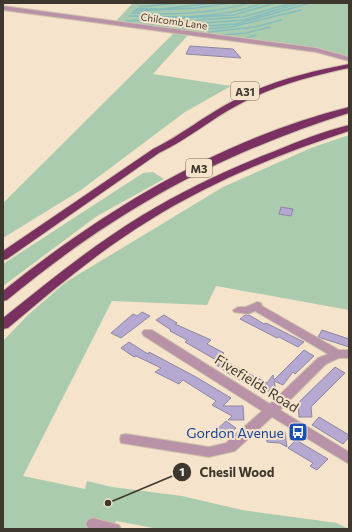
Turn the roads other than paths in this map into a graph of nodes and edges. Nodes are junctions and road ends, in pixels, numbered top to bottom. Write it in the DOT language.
graph roads {
  1 [pos="3,8"];
  2 [pos="347,61"];
  3 [pos="349,110"];
  4 [pos="349,128"];
  5 [pos="3,256"];
  6 [pos="3,297"];
  7 [pos="238,310"];
  8 [pos="3,326"];
  9 [pos="148,333"];
  10 [pos="343,354"];
  11 [pos="271,409"];
  12 [pos="126,440"];
  13 [pos="349,459"];
  14 [pos="93,524"];
  15 [pos="114,529"];
  1 -- 2 [label="street, Chilcomb Lane"];
  2 -- 5 [label="highway, A31"];
  3 -- 6 [label="highway, M3"];
  4 -- 8 [label="highway, M3"];
  7 -- 10 [label="street"];
  9 -- 11 [label="street, Fivefields Road"];
  10 -- 11 [label="street"];
  11 -- 12 [label="street"];
  11 -- 13 [label="street, Fivefields Road"];
  14 -- 15 [label="street"];
}
